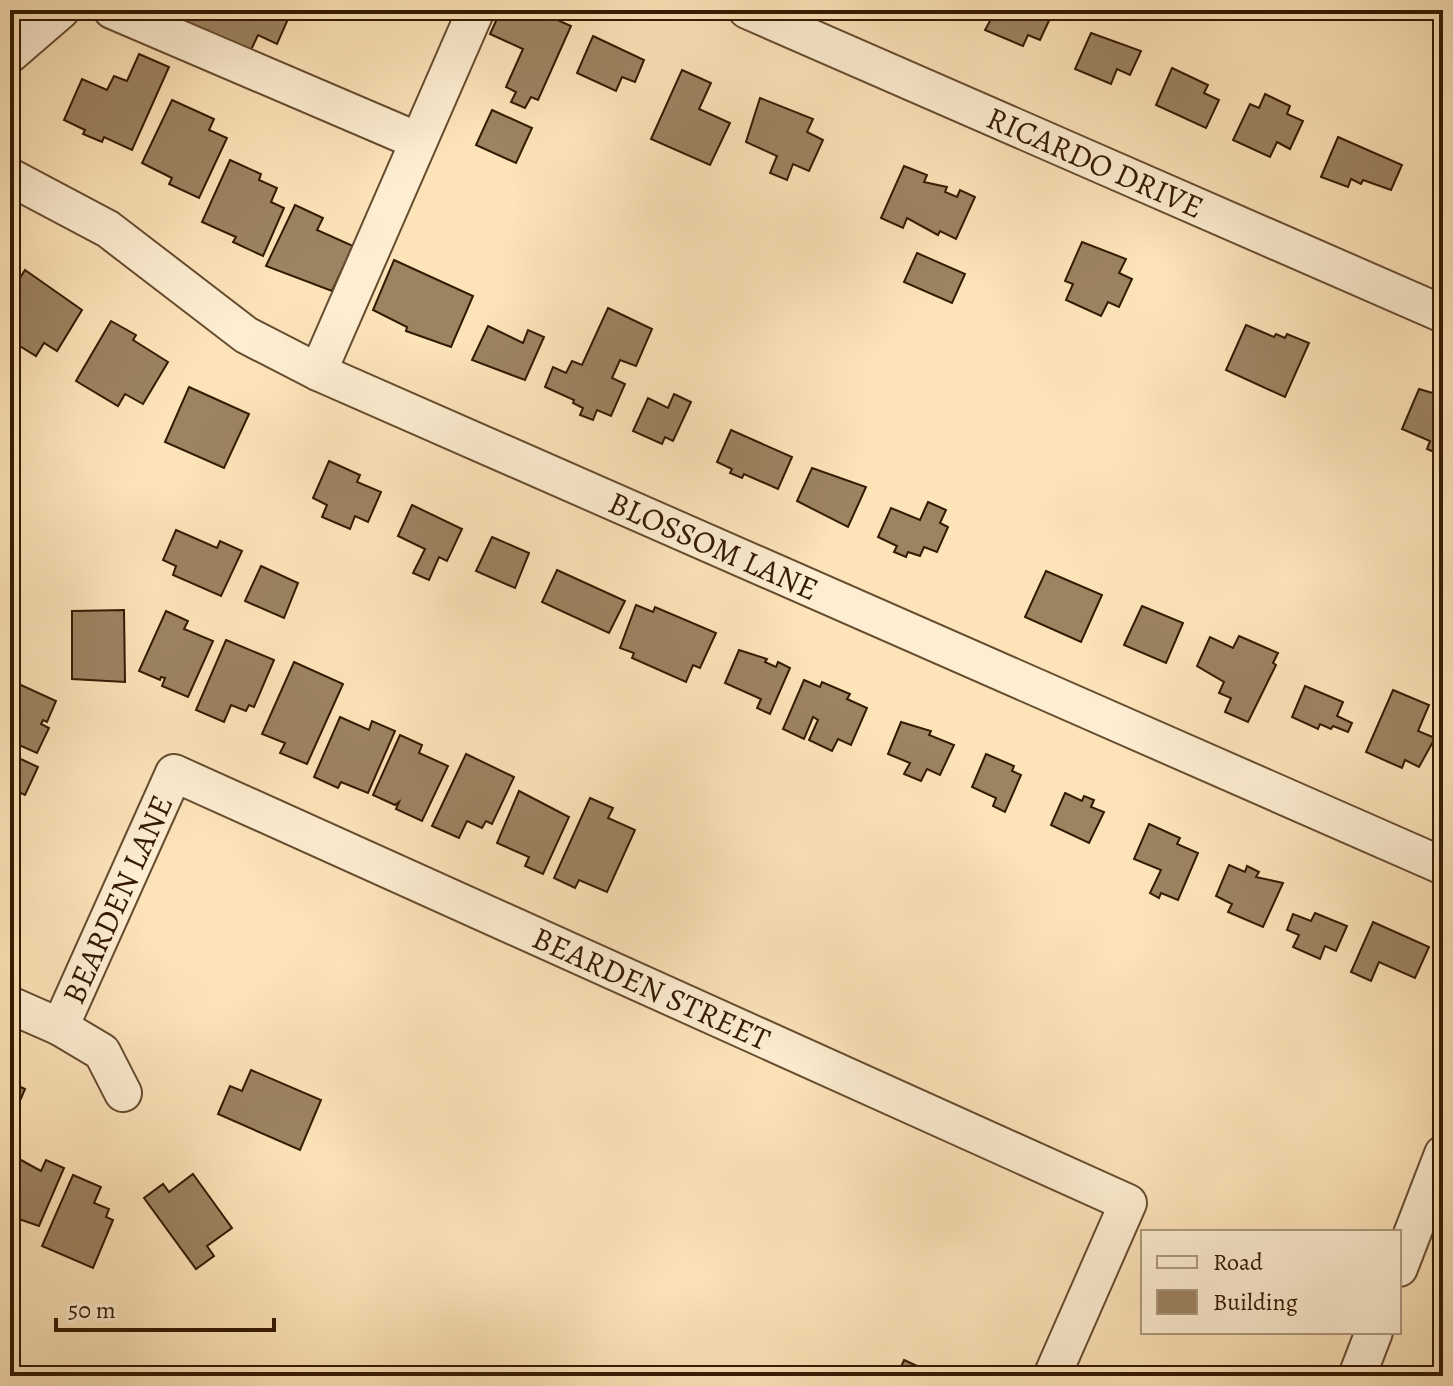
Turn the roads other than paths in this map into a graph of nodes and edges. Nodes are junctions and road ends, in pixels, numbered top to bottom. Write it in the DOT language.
graph roads {
  1 [pos="61,10"];
  2 [pos="112,10"];
  3 [pos="476,10"];
  4 [pos="747,10"];
  5 [pos="10,54"];
  6 [pos="418,141"];
  7 [pos="10,177"];
  8 [pos="1443,314"];
  9 [pos="318,372"];
  10 [pos="174,773"];
  11 [pos="1443,866"];
  12 [pos="10,1005"];
  13 [pos="60,1027"];
  14 [pos="123,1093"];
  15 [pos="1443,1154"];
  16 [pos="1401,1263"];
  17 [pos="1373,1334"];
  18 [pos="1052,1376"];
  19 [pos="1357,1376"];
  1 -- 5 [label="street"];
  2 -- 6 [label="street"];
  3 -- 6 [label="street"];
  4 -- 8 [label="street, RICARDO DRIVE"];
  6 -- 9 [label="street"];
  7 -- 9 [label="street, BLOSSOM LANE"];
  9 -- 11 [label="street, BLOSSOM LANE"];
  10 -- 13 [label="street, BEARDEN LANE"];
  10 -- 18 [label="street, BEARDEN STREET"];
  12 -- 13 [label="street, BEARDEN LANE"];
  13 -- 14 [label="street, BEARDEN LANE"];
  15 -- 16 [label="street"];
  17 -- 19 [label="street"];
}
